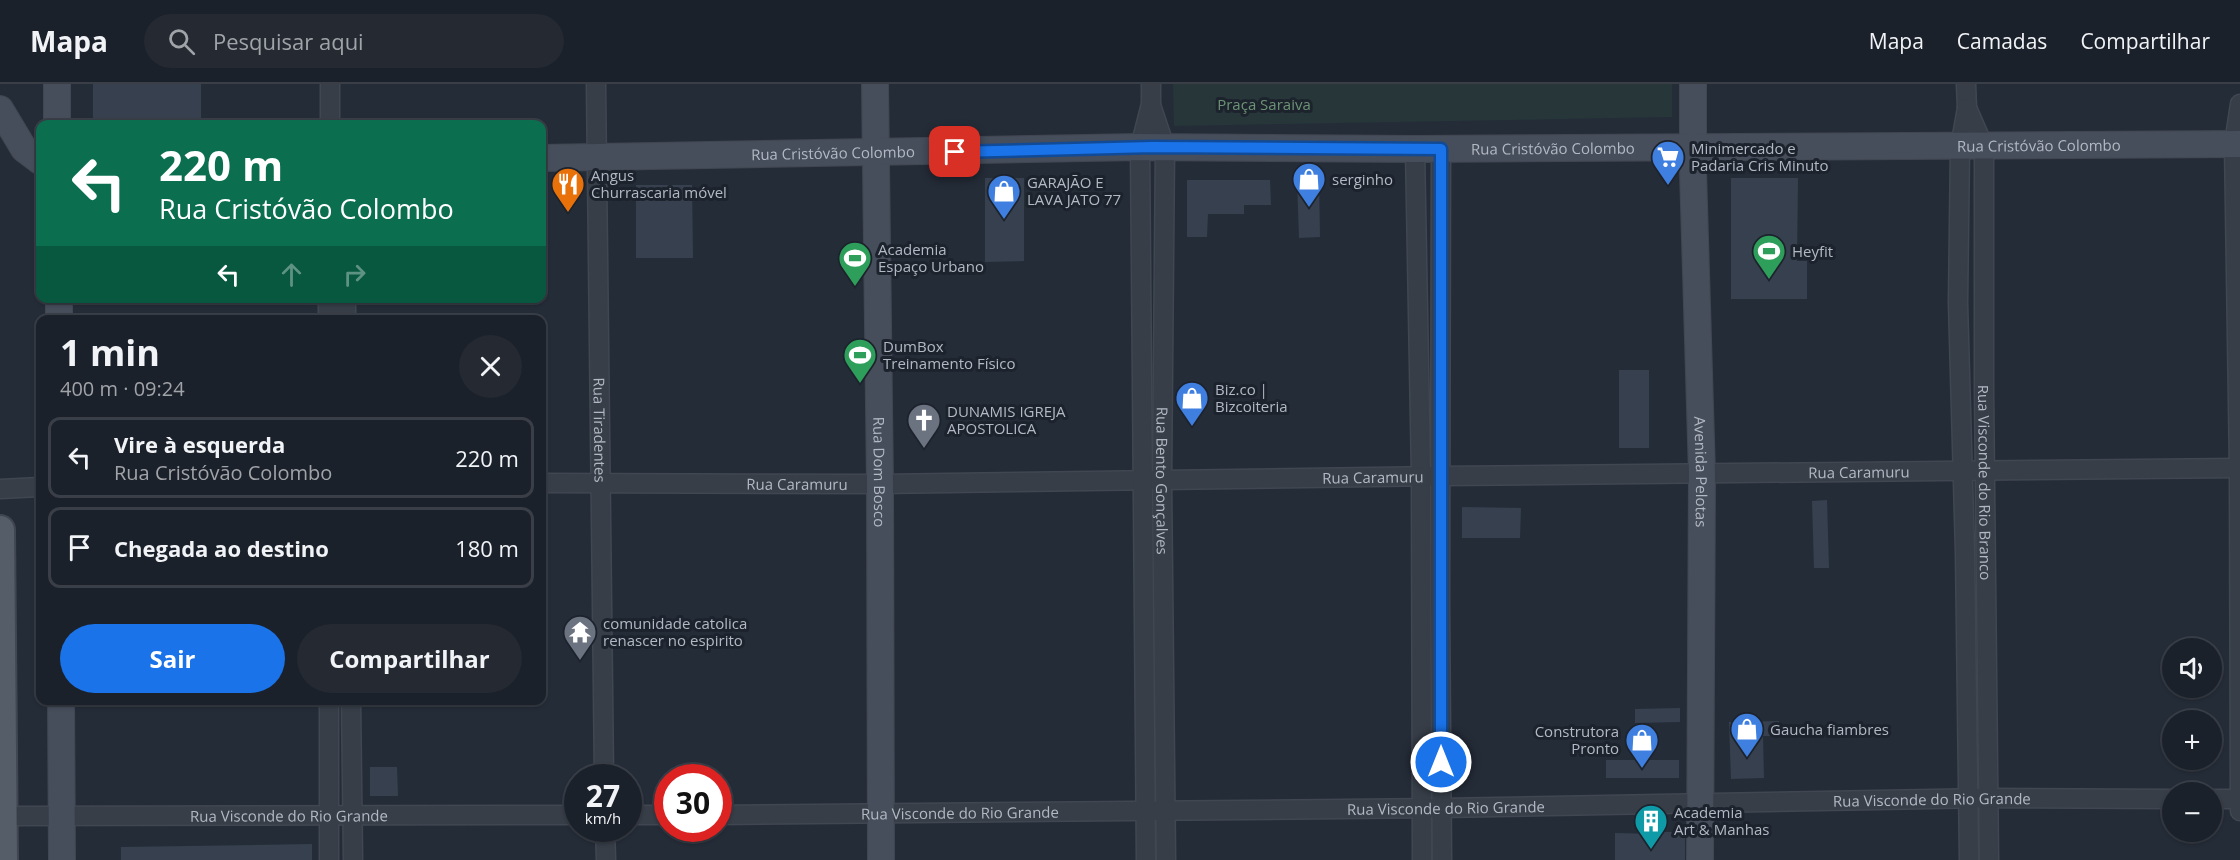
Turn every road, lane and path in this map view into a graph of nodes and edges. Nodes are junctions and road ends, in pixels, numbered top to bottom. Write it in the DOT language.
graph roads {
  1 [pos="57,84"];
  2 [pos="330,84"];
  3 [pos="596,84"];
  4 [pos="875,84"];
  5 [pos="1151,84"];
  6 [pos="1693,84"];
  7 [pos="1966,84"];
  8 [pos="2240,104"];
  9 [pos="0,109"];
  10 [pos="57,120"];
  11 [pos="331,120"];
  12 [pos="2237,144"];
  13 [pos="1693,146"];
  14 [pos="1153,147"];
  15 [pos="1972,147"];
  16 [pos="1415,149"];
  17 [pos="1441,149"];
  18 [pos="875,153"];
  19 [pos="36,158"];
  20 [pos="546,158"];
  21 [pos="597,158"];
  22 [pos="2237,261"];
  23 [pos="1959,303"];
  24 [pos="1985,304"];
  25 [pos="1418,378"];
  26 [pos="1441,379"];
  27 [pos="1960,390"];
  28 [pos="1984,390"];
  29 [pos="2240,468"];
  30 [pos="1962,470"];
  31 [pos="1986,470"];
  32 [pos="1702,474"];
  33 [pos="1421,476"];
  34 [pos="1441,476"];
  35 [pos="1142,480"];
  36 [pos="1162,480"];
  37 [pos="601,482"];
  38 [pos="546,483"];
  39 [pos="880,484"];
  40 [pos="36,488"];
  41 [pos="0,489"];
  42 [pos="0,530"];
  43 [pos="1965,553"];
  44 [pos="1986,553"];
  45 [pos="2239,590"];
  46 [pos="1440,601"];
  47 [pos="1420,602"];
  48 [pos="1967,692"];
  49 [pos="1987,692"];
  50 [pos="1155,699"];
  51 [pos="61,705"];
  52 [pos="329,705"];
  53 [pos="351,705"];
  54 [pos="604,764"];
  55 [pos="1968,798"];
  56 [pos="1989,798"];
  57 [pos="2162,799"];
  58 [pos="2222,799"];
  59 [pos="2240,799"];
  60 [pos="1700,804"];
  61 [pos="1423,807"];
  62 [pos="1441,808"];
  63 [pos="1165,809"];
  64 [pos="1145,810"];
  65 [pos="2240,811"];
  66 [pos="880,814"];
  67 [pos="564,815"];
  68 [pos="732,815"];
  69 [pos="3,816"];
  70 [pos="61,816"];
  71 [pos="328,816"];
  72 [pos="352,816"];
  73 [pos="605,842"];
  74 [pos="3,860"];
  75 [pos="62,860"];
  76 [pos="329,860"];
  77 [pos="353,860"];
  78 [pos="606,860"];
  79 [pos="881,860"];
  80 [pos="1146,860"];
  81 [pos="1166,860"];
  82 [pos="1422,860"];
  83 [pos="1442,860"];
  84 [pos="1700,860"];
  85 [pos="1969,860"];
  86 [pos="1989,860"];
  1 -- 10 [label="street"];
  2 -- 11 [label="street"];
  3 -- 21 [label="street, Rua Tiradentes"];
  4 -- 18 [label="street, Rua Dom Bosco"];
  5 -- 14 [label="street, Rua Bento Gonçalves"];
  6 -- 13 [label="street, Avenida Pelotas"];
  7 -- 15 [label="street, Rua Visconde do Rio Branco"];
  8 -- 12 [label="street"];
  9 -- 19 [label="street"];
  12 -- 15 [label="street, Rua Cristóvão Colombo"];
  12 -- 22 [label="street"];
  13 -- 15 [label="street, Rua Cristóvão Colombo"];
  13 -- 17 [label="street, Rua Cristóvão Colombo"];
  13 -- 32 [label="street, Avenida Pelotas"];
  14 -- 16 [label="street, Rua Cristóvão Colombo"];
  14 -- 18 [label="street, Rua Cristóvão Colombo"];
  14 -- 35 [label="street, Rua Bento Gonçalves"];
  14 -- 36 [label="street, Rua Bento Gonçalves"];
  15 -- 23 [label="street, Rua Visconde do Rio Branco"];
  15 -- 24 [label="street, Rua Visconde do Rio Branco"];
  16 -- 17 [label="street, Rua Cristóvão Colombo"];
  16 -- 25 [label="street"];
  17 -- 26 [label="street"];
  18 -- 21 [label="street, Rua Cristóvão Colombo"];
  18 -- 39 [label="street, Rua Dom Bosco"];
  20 -- 21 [label="street, Rua Cristóvão Colombo"];
  21 -- 37 [label="street, Rua Tiradentes"];
  22 -- 29 [label="street"];
  23 -- 24 [label="street"];
  23 -- 27 [label="street, Rua Visconde do Rio Branco"];
  24 -- 28 [label="street, Rua Visconde do Rio Branco"];
  25 -- 26 [label="street"];
  25 -- 33 [label="street"];
  26 -- 34 [label="street"];
  27 -- 28 [label="street"];
  27 -- 30 [label="street, Rua Visconde do Rio Branco"];
  28 -- 31 [label="street, Rua Visconde do Rio Branco"];
  29 -- 31 [label="street, Rua Caramuru"];
  29 -- 45 [label="street"];
  30 -- 31 [label="street, Rua Caramuru"];
  30 -- 32 [label="street, Rua Caramuru"];
  30 -- 43 [label="street, Rua Visconde do Rio Branco"];
  31 -- 44 [label="street, Rua Visconde do Rio Branco"];
  32 -- 34 [label="street, Rua Caramuru"];
  32 -- 60 [label="street, Avenida Pelotas"];
  33 -- 34 [label="street, Rua Caramuru"];
  33 -- 36 [label="street, Rua Caramuru"];
  33 -- 47 [label="street"];
  34 -- 46 [label="street"];
  35 -- 36 [label="street, Rua Caramuru"];
  35 -- 39 [label="street, Rua Caramuru"];
  35 -- 50 [label="street, Rua Bento Gonçalves"];
  36 -- 50 [label="street, Rua Bento Gonçalves"];
  37 -- 38 [label="street, Rua Caramuru"];
  37 -- 39 [label="street, Rua Caramuru"];
  37 -- 54 [label="street, Rua Tiradentes"];
  39 -- 66 [label="street, Rua Dom Bosco"];
  40 -- 41 [label="street"];
  42 -- 69 [label="main road"];
  43 -- 44 [label="street"];
  43 -- 48 [label="street, Rua Visconde do Rio Branco"];
  44 -- 49 [label="street, Rua Visconde do Rio Branco"];
  45 -- 59 [label="street"];
  46 -- 47 [label="street"];
  46 -- 62 [label="street"];
  47 -- 61 [label="street"];
  48 -- 49 [label="street"];
  48 -- 55 [label="street, Rua Visconde do Rio Branco"];
  49 -- 56 [label="street, Rua Visconde do Rio Branco"];
  50 -- 63 [label="street, Rua Bento Gonçalves"];
  50 -- 64 [label="street, Rua Bento Gonçalves"];
  51 -- 70 [label="street"];
  52 -- 71 [label="street"];
  53 -- 72 [label="street"];
  55 -- 56 [label="street, Rua Visconde do Rio Grande"];
  55 -- 60 [label="street, Rua Visconde do Rio Grande"];
  55 -- 85 [label="street, Rua Visconde do Rio Branco"];
  56 -- 57 [label="street, Rua Visconde do Rio Grande"];
  56 -- 86 [label="street, Rua Visconde do Rio Branco"];
  58 -- 59 [label="street"];
  59 -- 65 [label="street"];
  60 -- 62 [label="street, Rua Visconde do Rio Grande"];
  60 -- 84 [label="street, Avenida Pelotas"];
  61 -- 62 [label="street, Rua Visconde do Rio Grande"];
  61 -- 63 [label="street, Rua Visconde do Rio Grande"];
  61 -- 82 [label="street"];
  62 -- 83 [label="street"];
  63 -- 64 [label="street, Rua Visconde do Rio Grande"];
  63 -- 81 [label="street, Rua Bento Gonçalves"];
  64 -- 66 [label="street, Rua Visconde do Rio Grande"];
  64 -- 80 [label="street, Rua Bento Gonçalves"];
  66 -- 68 [label="street, Rua Visconde do Rio Grande"];
  66 -- 79 [label="street, Rua Dom Bosco"];
  67 -- 72 [label="street, Rua Visconde do Rio Grande"];
  69 -- 70 [label="street, Rua Visconde do Rio Grande"];
  69 -- 74 [label="main road"];
  70 -- 71 [label="street, Rua Visconde do Rio Grande"];
  70 -- 75 [label="street"];
  71 -- 72 [label="street, Rua Visconde do Rio Grande"];
  71 -- 76 [label="street"];
  72 -- 77 [label="street"];
  73 -- 78 [label="street"];
}
